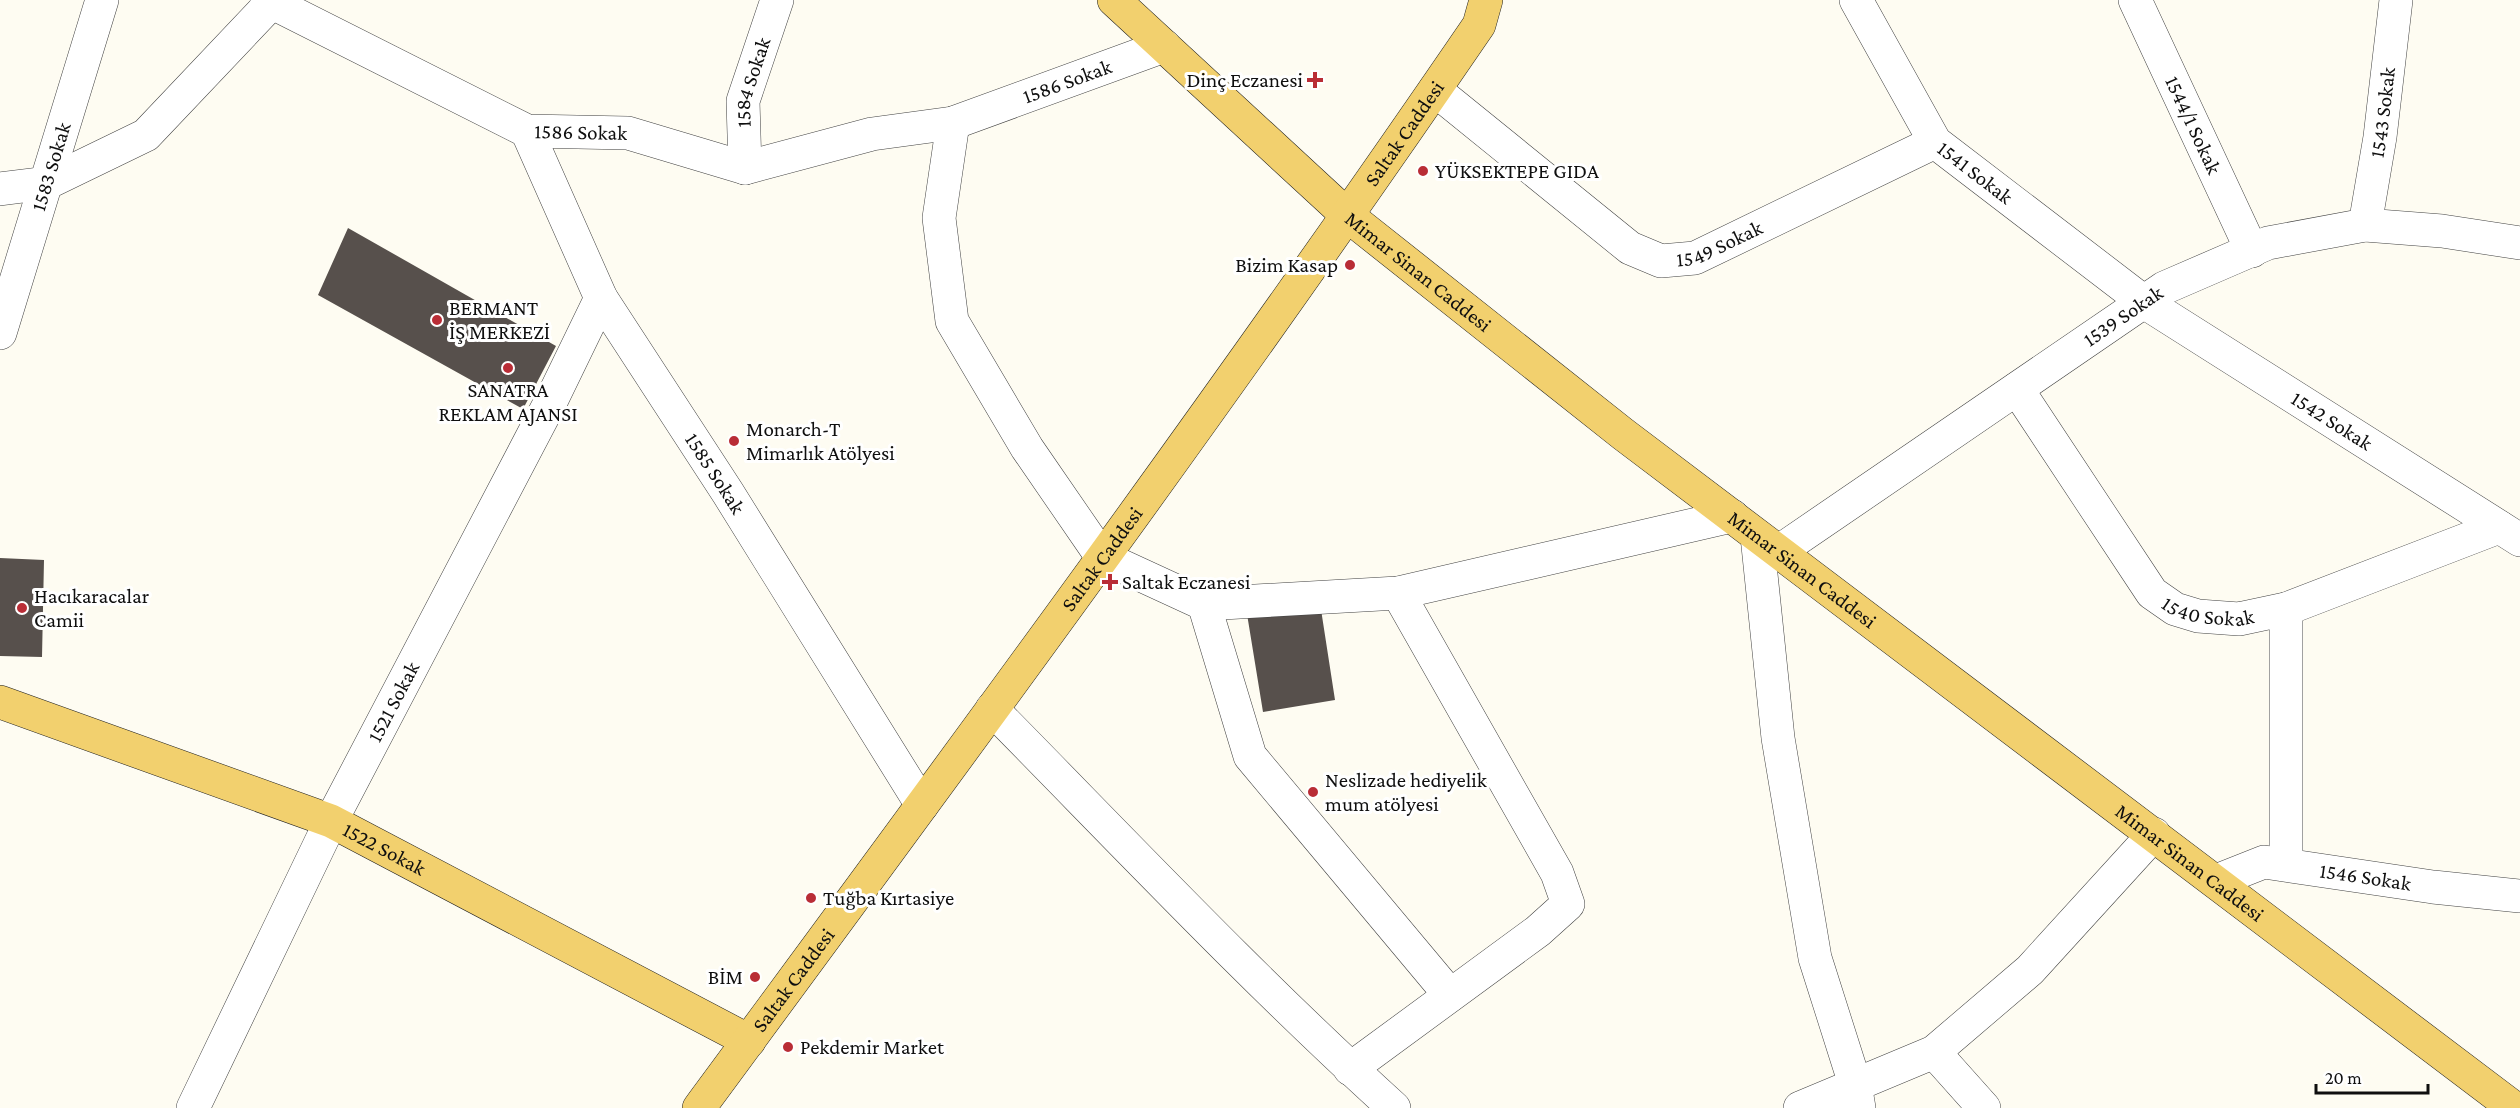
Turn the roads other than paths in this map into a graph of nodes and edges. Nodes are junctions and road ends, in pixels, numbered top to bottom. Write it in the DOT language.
graph roads {
  1 [pos="102,0"];
  2 [pos="777,0"];
  3 [pos="1114,0"];
  4 [pos="1486,0"];
  5 [pos="1856,0"];
  6 [pos="2135,0"];
  7 [pos="2396,0"];
  8 [pos="271,1"];
  9 [pos="1164,46"];
  10 [pos="1435,90"];
  11 [pos="953,123"];
  12 [pos="527,131"];
  13 [pos="1935,142"];
  14 [pos="745,168"];
  15 [pos="47,183"];
  16 [pos="0,189"];
  17 [pos="1348,216"];
  18 [pos="2365,225"];
  19 [pos="2520,243"];
  20 [pos="2252,250"];
  21 [pos="601,298"];
  22 [pos="2144,302"];
  23 [pos="0,333"];
  24 [pos="2017,389"];
  25 [pos="2509,533"];
  26 [pos="1756,535"];
  27 [pos="1102,556"];
  28 [pos="1398,593"];
  29 [pos="1204,604"];
  30 [pos="2286,609"];
  31 [pos="0,702"];
  32 [pos="992,709"];
  33 [pos="922,806"];
  34 [pos="331,821"];
  35 [pos="2154,834"];
  36 [pos="2286,864"];
  37 [pos="2216,881"];
  38 [pos="2520,896"];
  39 [pos="1450,995"];
  40 [pos="749,1041"];
  41 [pos="1934,1052"];
  42 [pos="1350,1069"];
  43 [pos="1857,1096"];
  44 [pos="193,1108"];
  45 [pos="699,1108"];
  46 [pos="1394,1108"];
  47 [pos="1800,1108"];
  48 [pos="1984,1108"];
  49 [pos="2514,1108"];
  1 -- 15 [label="street, 1583 Sokak"];
  2 -- 14 [label="street, 1584 Sokak"];
  3 -- 9 [label="main road, Mimar Sinan Caddesi"];
  4 -- 10 [label="main road, Saltak Caddesi"];
  5 -- 13 [label="street, 1541 Sokak"];
  6 -- 20 [label="street, 1544/1 Sokak"];
  7 -- 18 [label="street, 1543 Sokak"];
  8 -- 12 [label="street, 1586 Sokak"];
  8 -- 15 [label="street, 1586 Sokak"];
  9 -- 11 [label="street, 1586 Sokak"];
  9 -- 17 [label="main road, Mimar Sinan Caddesi"];
  10 -- 13 [label="street, 1549 Sokak"];
  10 -- 17 [label="main road, Saltak Caddesi"];
  11 -- 14 [label="street, 1586 Sokak"];
  11 -- 27 [label="street"];
  12 -- 14 [label="street, 1586 Sokak"];
  12 -- 21 [label="street, 1585 Sokak"];
  13 -- 22 [label="street, 1541 Sokak"];
  15 -- 16 [label="street, 1586 Sokak"];
  15 -- 23 [label="street, 1583 Sokak"];
  17 -- 26 [label="main road, Mimar Sinan Caddesi"];
  17 -- 27 [label="main road, Saltak Caddesi"];
  18 -- 19 [label="street, 1539 Sokak"];
  18 -- 20 [label="street, 1539 Sokak"];
  20 -- 22 [label="street, 1539 Sokak"];
  21 -- 33 [label="street, 1585 Sokak"];
  21 -- 34 [label="street, 1521 Sokak"];
  22 -- 24 [label="street, 1539 Sokak"];
  22 -- 25 [label="street, 1542 Sokak"];
  24 -- 26 [label="street, 1539 Sokak"];
  24 -- 30 [label="street, 1540 Sokak"];
  25 -- 30 [label="street, 1540 Sokak"];
  26 -- 28 [label="street"];
  26 -- 35 [label="main road, Mimar Sinan Caddesi"];
  26 -- 43 [label="street"];
  27 -- 29 [label="street"];
  27 -- 32 [label="main road, Saltak Caddesi"];
  28 -- 29 [label="street"];
  28 -- 39 [label="street"];
  29 -- 39 [label="street"];
  30 -- 36 [label="street"];
  31 -- 34 [label="main road, 1522 Sokak"];
  32 -- 33 [label="main road, Saltak Caddesi"];
  32 -- 42 [label="street"];
  33 -- 40 [label="main road, Saltak Caddesi"];
  34 -- 40 [label="main road, 1522 Sokak"];
  34 -- 44 [label="street, 1521 Sokak"];
  35 -- 37 [label="main road, Mimar Sinan Caddesi"];
  35 -- 41 [label="street"];
  36 -- 37 [label="street, 1546 Sokak"];
  36 -- 38 [label="street, 1546 Sokak"];
  37 -- 49 [label="main road, Mimar Sinan Caddesi"];
  39 -- 42 [label="street"];
  40 -- 45 [label="main road, Saltak Caddesi"];
  41 -- 43 [label="street"];
  41 -- 48 [label="street"];
  42 -- 46 [label="street"];
  43 -- 47 [label="street"];
}
